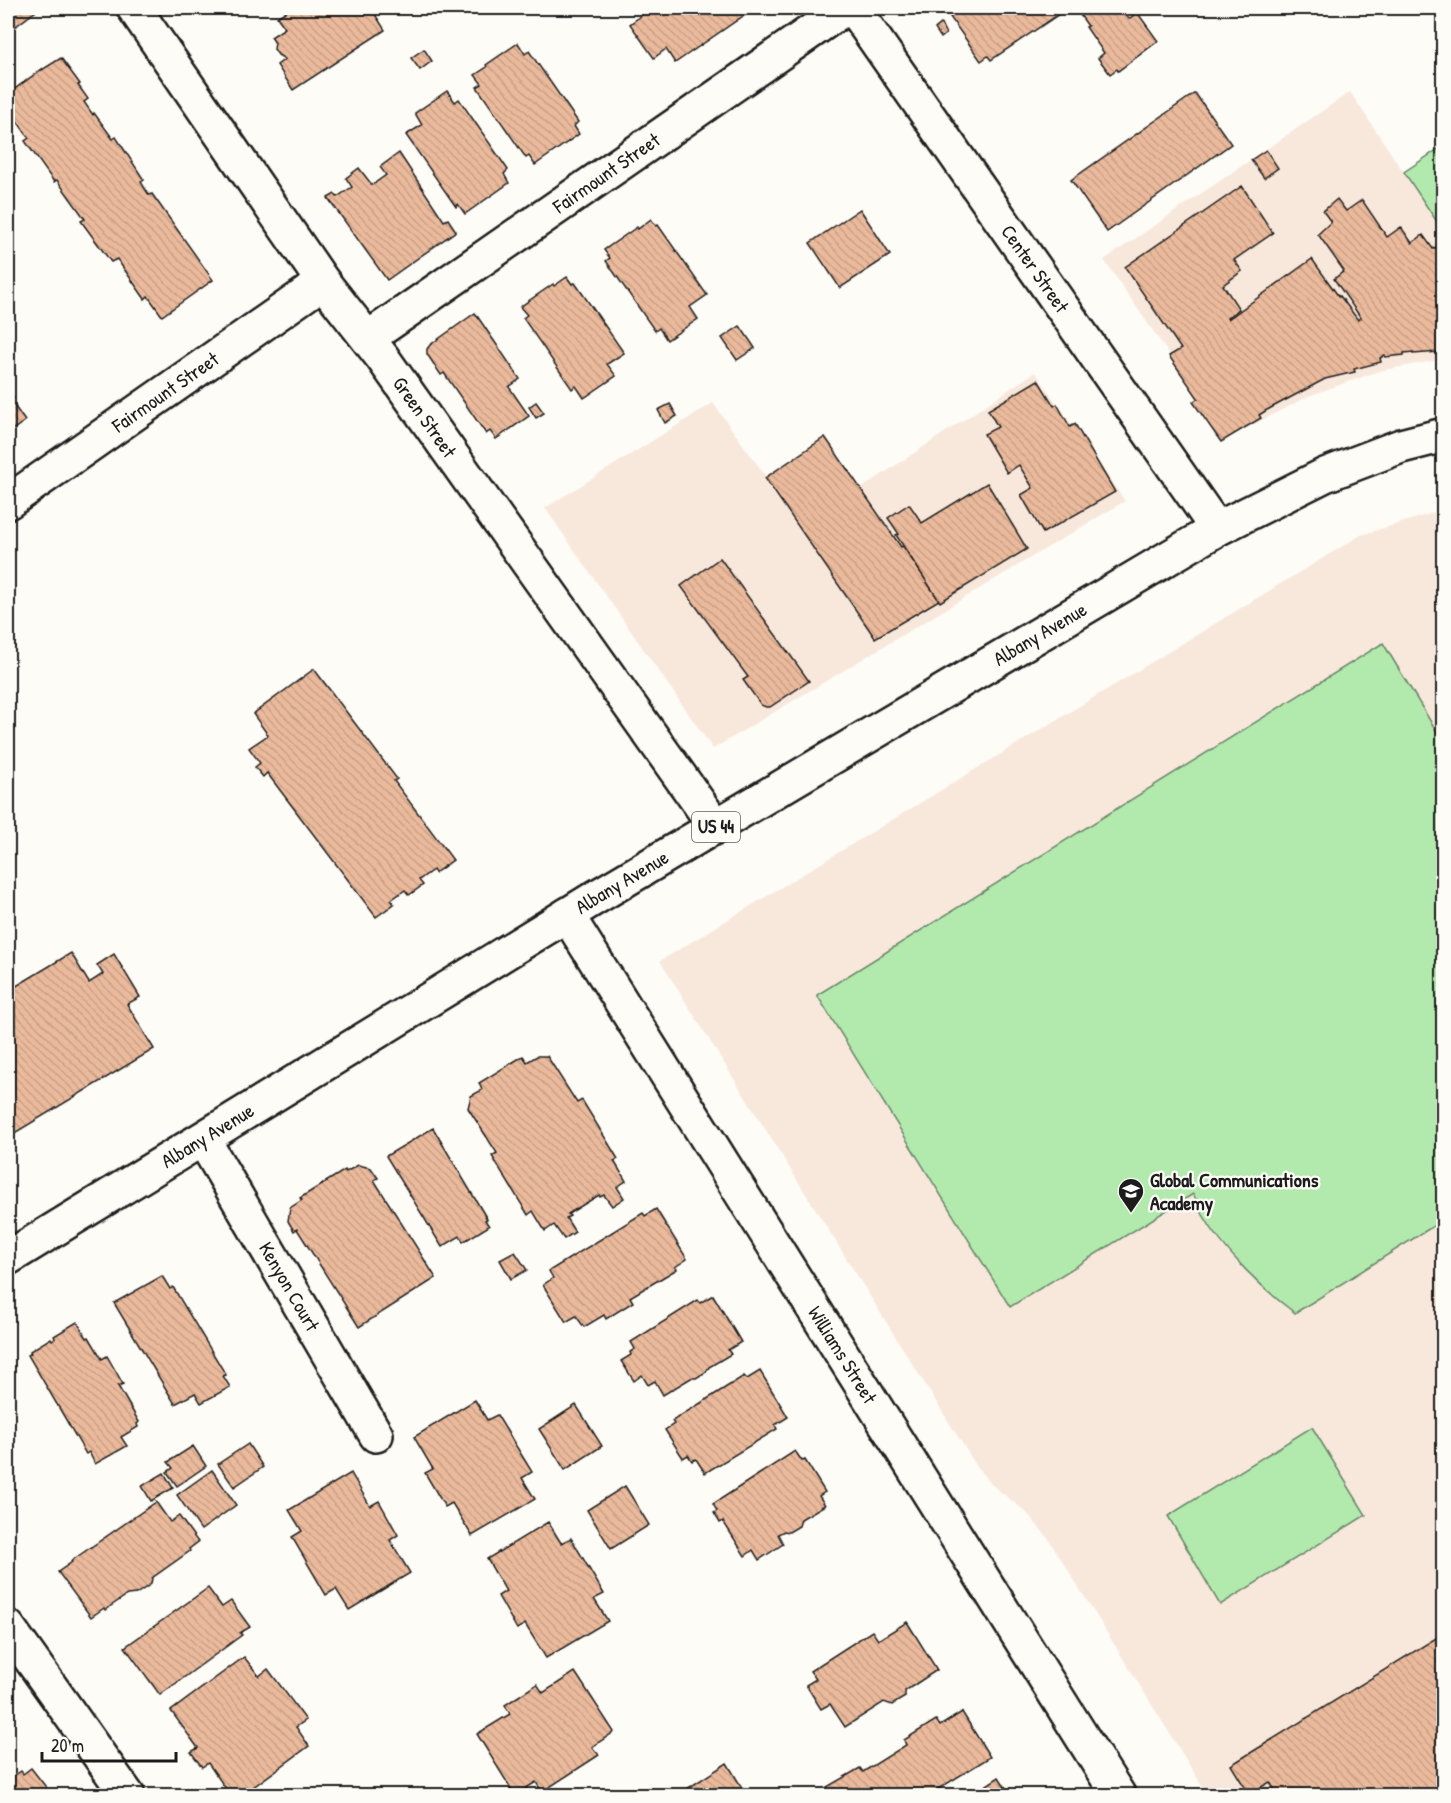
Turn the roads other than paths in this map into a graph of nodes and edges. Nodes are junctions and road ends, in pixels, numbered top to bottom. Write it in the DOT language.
graph roads {
  1 [pos="134,8"];
  2 [pos="845,8"];
  3 [pos="853,8"];
  4 [pos="323,282"];
  5 [pos="368,338"];
  6 [pos="1443,435"];
  7 [pos="8,502"];
  8 [pos="1217,530"];
  9 [pos="716,827"];
  10 [pos="567,915"];
  11 [pos="203,1139"];
  12 [pos="8,1258"];
  13 [pos="376,1435"];
  14 [pos="8,1627"];
  15 [pos="128,1796"];
  16 [pos="1119,1796"];
  1 -- 4 [label="main road, Green Street"];
  2 -- 5 [label="main road, Fairmount Street"];
  3 -- 8 [label="main road, Center Street"];
  4 -- 5 [label="main road, Green Street"];
  4 -- 7 [label="main road, Fairmount Street"];
  5 -- 9 [label="main road, Green Street"];
  6 -- 8 [label="main road, Albany Avenue / US 44"];
  8 -- 9 [label="main road, Albany Avenue / US 44"];
  9 -- 10 [label="main road, Albany Avenue / US 44"];
  10 -- 11 [label="main road, Albany Avenue / US 44"];
  10 -- 16 [label="main road, Williams Street"];
  11 -- 12 [label="main road, Albany Avenue / US 44"];
  11 -- 13 [label="main road, Kenyon Court"];
  14 -- 15 [label="main road"];
}
